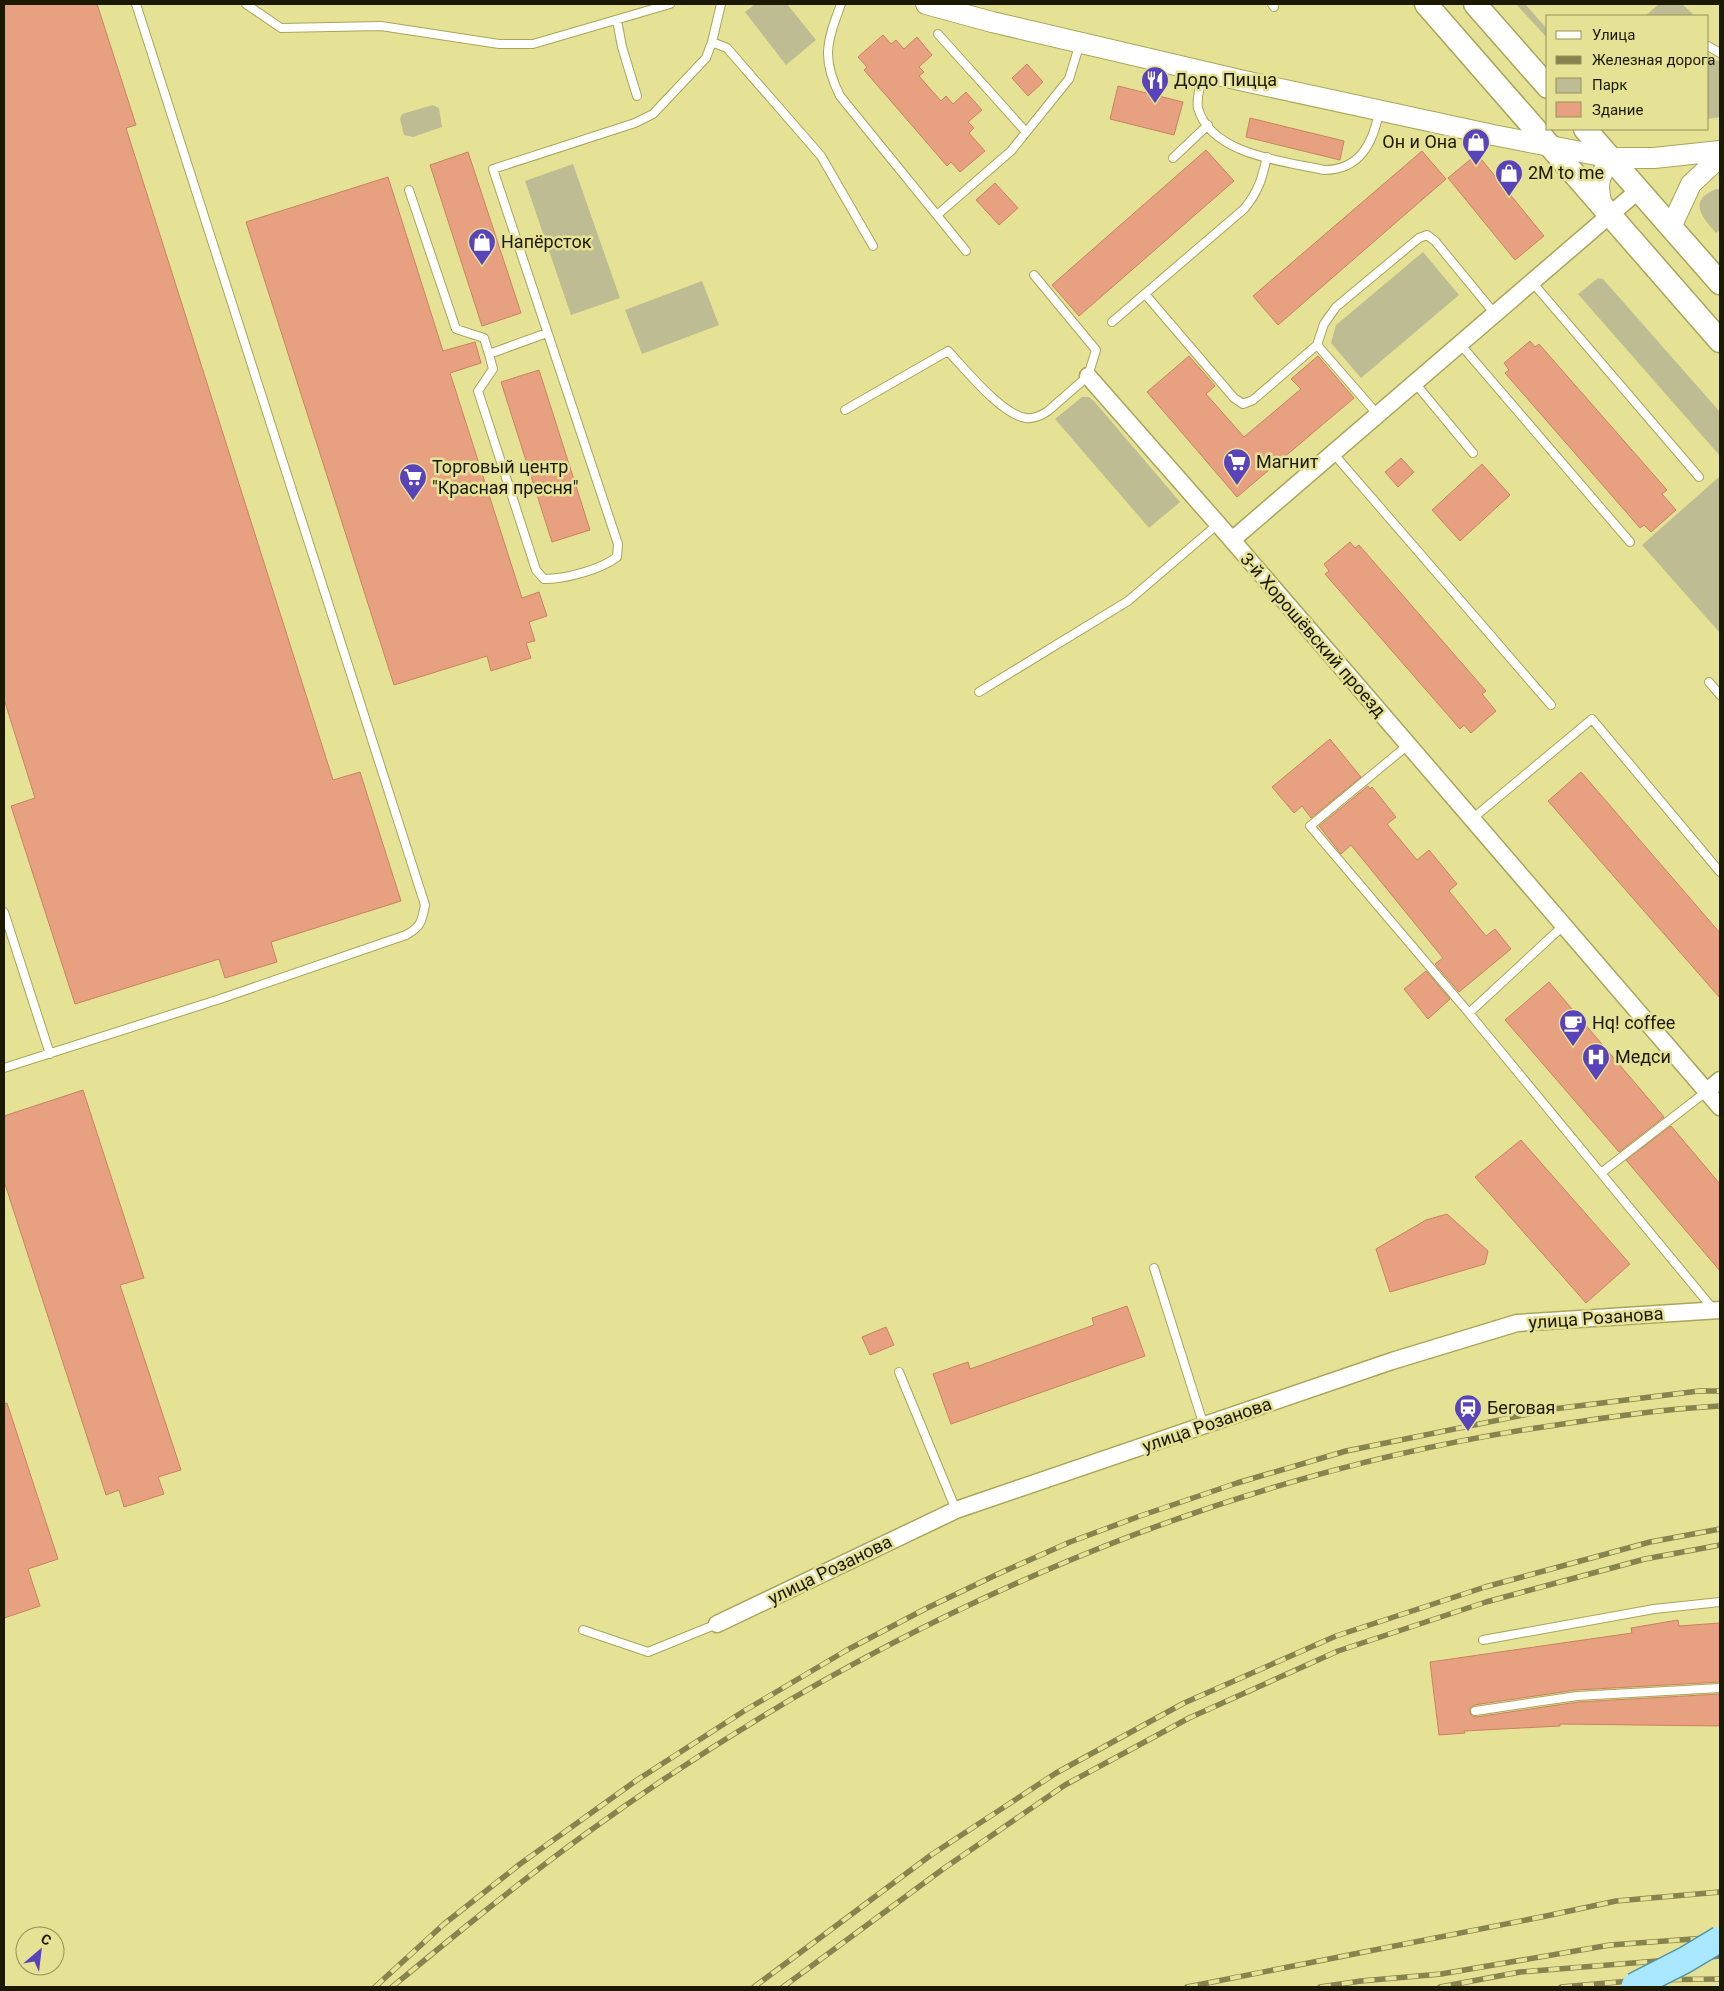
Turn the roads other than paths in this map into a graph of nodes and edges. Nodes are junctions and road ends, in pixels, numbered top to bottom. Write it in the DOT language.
graph roads {
  1 [pos="136,4"];
  2 [pos="246,4"];
  3 [pos="670,4"];
  4 [pos="721,4"];
  5 [pos="841,4"];
  6 [pos="926,4"];
  7 [pos="1426,4"];
  8 [pos="1475,4"];
  9 [pos="617,20"];
  10 [pos="938,34"];
  11 [pos="712,42"];
  12 [pos="1080,43"];
  13 [pos="1709,47"];
  14 [pos="1720,53"];
  15 [pos="1203,71"];
  16 [pos="1546,84"];
  17 [pos="637,96"];
  18 [pos="1380,110"];
  19 [pos="1208,125"];
  20 [pos="1587,130"];
  21 [pos="1026,132"];
  22 [pos="1550,144"];
  23 [pos="1720,150"];
  24 [pos="1267,157"];
  25 [pos="1720,157"];
  26 [pos="1173,158"];
  27 [pos="1612,158"];
  28 [pos="1640,189"];
  29 [pos="409,190"];
  30 [pos="1606,210"];
  31 [pos="937,215"];
  32 [pos="1672,225"];
  33 [pos="873,246"];
  34 [pos="966,251"];
  35 [pos="1034,276"];
  36 [pos="1532,282"];
  37 [pos="1720,282"];
  38 [pos="1145,294"];
  39 [pos="1495,314"];
  40 [pos="1112,322"];
  41 [pos="547,333"];
  42 [pos="1720,342"];
  43 [pos="1460,344"];
  44 [pos="1318,345"];
  45 [pos="489,354"];
  46 [pos="1088,376"];
  47 [pos="1414,383"];
  48 [pos="845,410"];
  49 [pos="1378,415"];
  50 [pos="1333,453"];
  51 [pos="1474,453"];
  52 [pos="1699,477"];
  53 [pos="1219,524"];
  54 [pos="1232,540"];
  55 [pos="1630,542"];
  56 [pos="1709,682"];
  57 [pos="979,692"];
  58 [pos="1720,695"];
  59 [pos="1551,705"];
  60 [pos="1408,745"];
  61 [pos="1472,819"];
  62 [pos="1720,872"];
  63 [pos="4,912"];
  64 [pos="1564,925"];
  65 [pos="1469,1013"];
  66 [pos="50,1054"];
  67 [pos="4,1068"];
  68 [pos="1720,1080"];
  69 [pos="1707,1091"];
  70 [pos="1720,1107"];
  71 [pos="1601,1173"];
  72 [pos="1154,1268"];
  73 [pos="1717,1310"];
  74 [pos="899,1372"];
  75 [pos="1204,1426"];
  76 [pos="956,1510"];
  77 [pos="1720,1602"];
  78 [pos="717,1624"];
  79 [pos="583,1630"];
  80 [pos="1483,1640"];
  81 [pos="1720,1688"];
  82 [pos="1475,1711"];
  83 [pos="1720,1939"];
  84 [pos="1634,1986"];
  1 -- 66 [label="lane"];
  2 -- 9 [label="lane"];
  3 -- 9 [label="lane"];
  4 -- 11 [label="lane"];
  5 -- 31 [label="lane"];
  6 -- 12 [label="street"];
  7 -- 22 [label="main road"];
  8 -- 16 [label="main road"];
  9 -- 17 [label="lane"];
  10 -- 21 [label="lane"];
  11 -- 33 [label="lane"];
  11 -- 41 [label="lane"];
  12 -- 15 [label="street"];
  12 -- 21 [label="lane"];
  13 -- 14 [label="lane"];
  15 -- 18 [label="street"];
  15 -- 19 [label="lane"];
  18 -- 22 [label="street"];
  18 -- 24 [label="lane"];
  19 -- 24 [label="lane"];
  19 -- 26 [label="lane"];
  20 -- 27 [label="main road"];
  21 -- 31 [label="lane"];
  22 -- 27 [label="street"];
  22 -- 30 [label="main road"];
  23 -- 27 [label="street"];
  24 -- 38 [label="lane"];
  25 -- 32 [label="street"];
  27 -- 28 [label="main road"];
  27 -- 30 [label="street"];
  28 -- 30 [label="street, 3-й Хорошёвский проезд"];
  28 -- 32 [label="main road"];
  29 -- 45 [label="lane"];
  30 -- 36 [label="street, 3-й Хорошёвский проезд"];
  30 -- 42 [label="main road"];
  31 -- 34 [label="lane"];
  32 -- 37 [label="main road"];
  35 -- 46 [label="lane"];
  36 -- 39 [label="street, 3-й Хорошёвский проезд"];
  36 -- 52 [label="lane"];
  38 -- 40 [label="lane"];
  38 -- 44 [label="lane"];
  39 -- 43 [label="street, 3-й Хорошёвский проезд"];
  39 -- 44 [label="lane"];
  41 -- 45 [label="lane"];
  41 -- 45 [label="lane"];
  43 -- 47 [label="street, 3-й Хорошёвский проезд"];
  43 -- 55 [label="lane"];
  44 -- 49 [label="lane"];
  46 -- 48 [label="lane"];
  46 -- 53 [label="street"];
  47 -- 49 [label="street, 3-й Хорошёвский проезд"];
  47 -- 51 [label="lane"];
  49 -- 50 [label="street, 3-й Хорошёвский проезд"];
  50 -- 54 [label="street, 3-й Хорошёвский проезд"];
  50 -- 59 [label="lane"];
  53 -- 54 [label="street"];
  53 -- 57 [label="lane"];
  54 -- 60 [label="street, 3-й Хорошёвский проезд"];
  56 -- 58 [label="lane"];
  60 -- 61 [label="street, 3-й Хорошёвский проезд"];
  60 -- 65 [label="lane"];
  61 -- 62 [label="lane"];
  61 -- 64 [label="street, 3-й Хорошёвский проезд"];
  63 -- 66 [label="lane"];
  64 -- 65 [label="lane"];
  64 -- 69 [label="street, 3-й Хорошёвский проезд"];
  65 -- 71 [label="lane"];
  66 -- 67 [label="lane"];
  68 -- 69 [label="street"];
  69 -- 70 [label="street, 3-й Хорошёвский проезд"];
  69 -- 71 [label="lane"];
  71 -- 73 [label="lane"];
  72 -- 75 [label="lane"];
  73 -- 75 [label="street, улица Розанова"];
  74 -- 76 [label="lane"];
  75 -- 76 [label="street, улица Розанова"];
  76 -- 78 [label="street, улица Розанова"];
  77 -- 80 [label="lane"];
  78 -- 79 [label="lane"];
  81 -- 82 [label="lane"];
  83 -- 84 [label="main road, bridge"];
}
